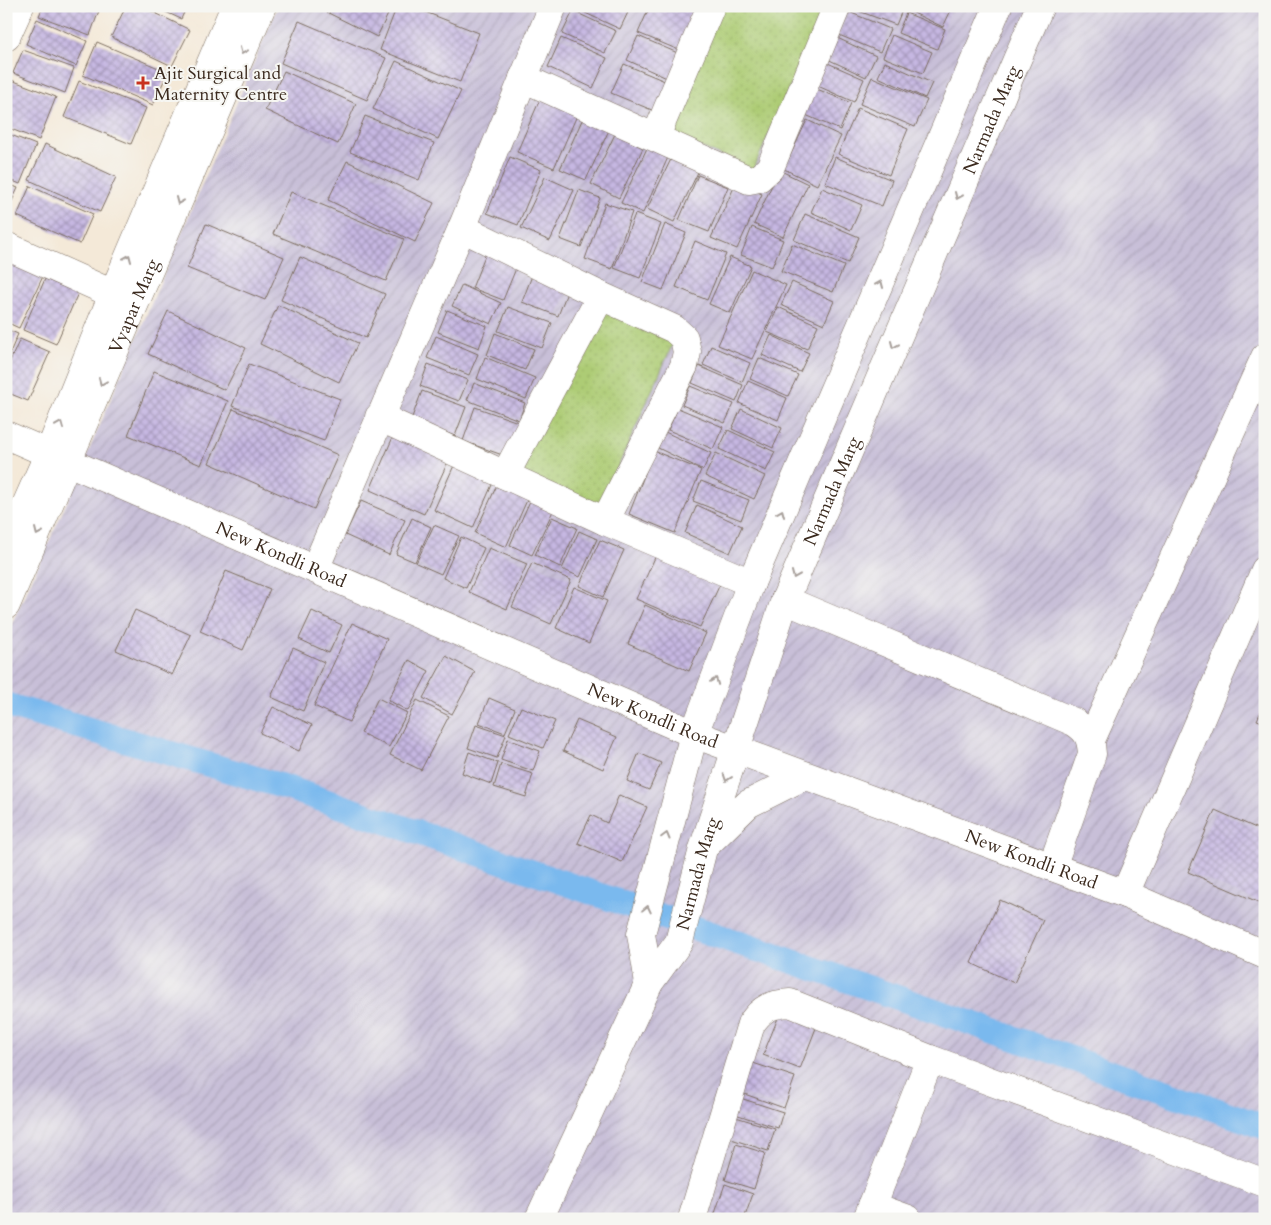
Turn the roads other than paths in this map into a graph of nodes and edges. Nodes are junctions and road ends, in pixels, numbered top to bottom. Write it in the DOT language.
graph roads {
  1 [pos="20,6"];
  2 [pos="235,6"];
  3 [pos="262,6"];
  4 [pos="553,6"];
  5 [pos="711,6"];
  6 [pos="836,6"];
  7 [pos="998,6"];
  8 [pos="1040,6"];
  9 [pos="6,37"];
  10 [pos="523,78"];
  11 [pos="656,136"];
  12 [pos="462,228"];
  13 [pos="6,246"];
  14 [pos="113,294"];
  15 [pos="601,296"];
  16 [pos="1265,357"];
  17 [pos="379,417"];
  18 [pos="6,435"];
  19 [pos="59,457"];
  20 [pos="505,475"];
  21 [pos="605,521"];
  22 [pos="6,550"];
  23 [pos="315,569"];
  24 [pos="1265,570"];
  25 [pos="752,583"];
  26 [pos="784,600"];
  27 [pos="6,605"];
  28 [pos="694,734"];
  29 [pos="1092,740"];
  30 [pos="737,750"];
  31 [pos="804,776"];
  32 [pos="703,849"];
  33 [pos="1052,867"];
  34 [pos="1125,894"];
  35 [pos="1265,956"];
  36 [pos="649,983"];
  37 [pos="930,1059"];
  38 [pos="1265,1182"];
  39 [pos="870,1212"];
  40 [pos="538,1219"];
  41 [pos="692,1219"];
  42 [pos="908,1219"];
  1 -- 9 [label="street"];
  14 -- 2 [label="street, Vyapar Marg, one-way"];
  3 -- 19 [label="street, Vyapar Marg, one-way"];
  4 -- 10 [label="street"];
  5 -- 11 [label="street"];
  6 -- 11 [label="street"];
  25 -- 7 [label="street, Narmada Marg, one-way"];
  8 -- 26 [label="street, Narmada Marg, one-way"];
  10 -- 11 [label="street"];
  10 -- 12 [label="street"];
  12 -- 15 [label="street"];
  12 -- 17 [label="street"];
  13 -- 14 [label="street"];
  19 -- 14 [label="street, Vyapar Marg, one-way"];
  15 -- 20 [label="street"];
  15 -- 21 [label="street"];
  16 -- 29 [label="street"];
  17 -- 20 [label="street"];
  17 -- 23 [label="street"];
  18 -- 19 [label="street, New Kondli Road"];
  19 -- 22 [label="street, Vyapar Marg"];
  19 -- 23 [label="street, New Kondli Road"];
  19 -- 27 [label="street, Vyapar Marg, one-way"];
  20 -- 21 [label="street"];
  21 -- 25 [label="street"];
  23 -- 28 [label="street, New Kondli Road"];
  24 -- 34 [label="street"];
  28 -- 25 [label="street, Narmada Marg, one-way"];
  26 -- 29 [label="street"];
  26 -- 30 [label="street, Narmada Marg"];
  28 -- 30 [label="street, New Kondli Road"];
  36 -- 28 [label="street, Narmada Marg, one-way"];
  29 -- 33 [label="street"];
  30 -- 31 [label="street, New Kondli Road"];
  30 -- 32 [label="street, Narmada Marg, one-way"];
  31 -- 32 [label="street"];
  31 -- 33 [label="street, New Kondli Road"];
  32 -- 36 [label="street, Narmada Marg"];
  33 -- 34 [label="street, New Kondli Road"];
  34 -- 35 [label="street, New Kondli Road"];
  36 -- 40 [label="street, Narmada Marg"];
  37 -- 38 [label="street"];
  37 -- 39 [label="street"];
  37 -- 41 [label="street"];
  39 -- 42 [label="street"];
}
